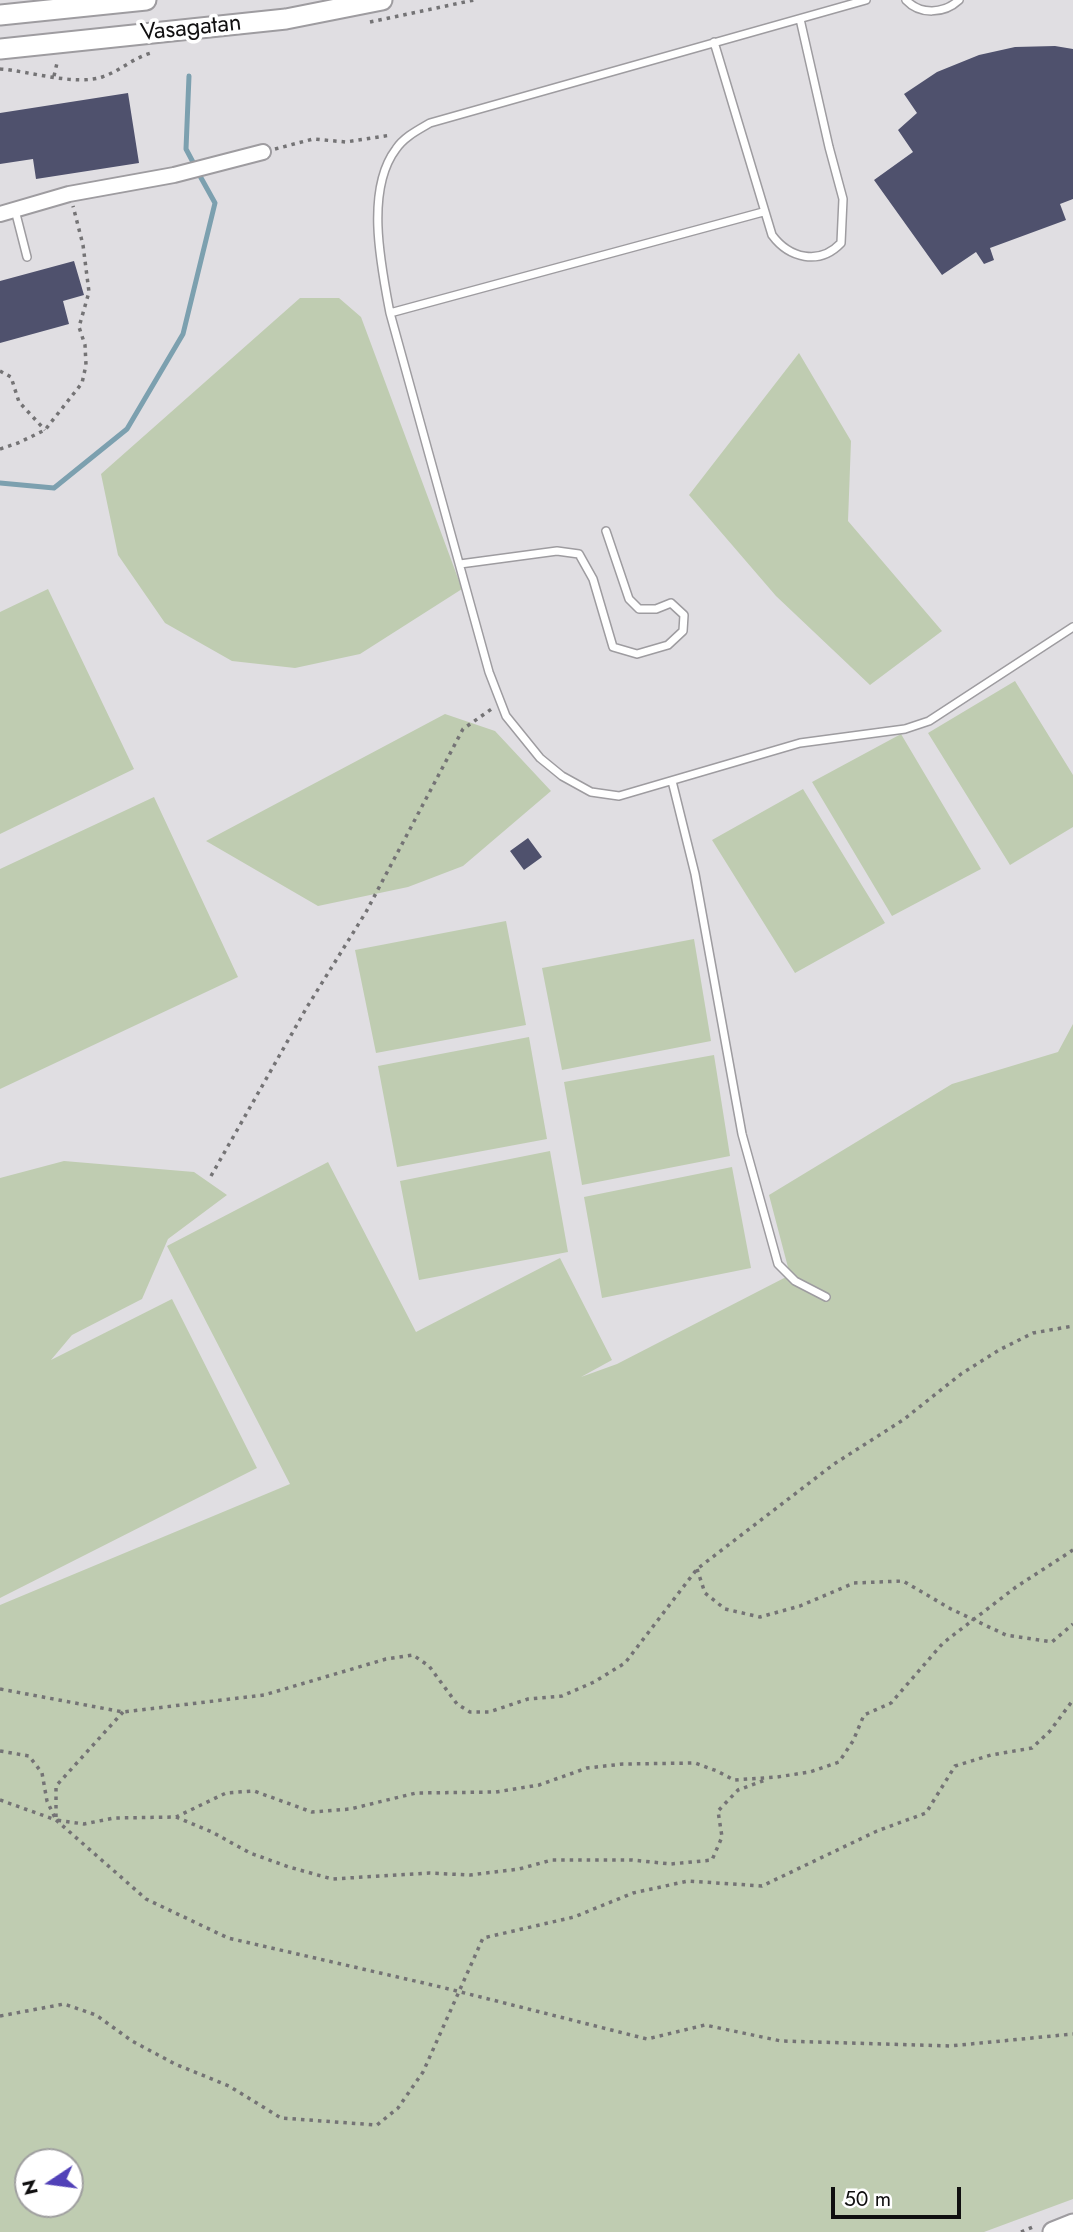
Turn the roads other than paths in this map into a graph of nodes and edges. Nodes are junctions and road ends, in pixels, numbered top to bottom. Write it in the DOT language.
graph roads {
  1 [pos="146,0"];
  2 [pos="382,0"];
  3 [pos="866,0"];
  4 [pos="906,0"];
  5 [pos="959,0"];
  6 [pos="0,15"];
  7 [pos="800,19"];
  8 [pos="714,42"];
  9 [pos="0,49"];
  10 [pos="263,152"];
  11 [pos="15,210"];
  12 [pos="763,212"];
  13 [pos="0,214"];
  14 [pos="27,257"];
  15 [pos="390,313"];
  16 [pos="606,531"];
  17 [pos="460,564"];
  18 [pos="1073,627"];
  19 [pos="672,781"];
  20 [pos="826,1297"];
  21 [pos="1073,2224"];
  22 [pos="1053,2232"];
  1 -- 6 [label="street, Vasagatan"];
  2 -- 9 [label="street, Vasagatan"];
  3 -- 7 [label="lane"];
  4 -- 5 [label="lane"];
  7 -- 8 [label="lane"];
  7 -- 12 [label="lane"];
  8 -- 12 [label="lane"];
  8 -- 15 [label="lane"];
  10 -- 11 [label="street"];
  11 -- 13 [label="street"];
  11 -- 14 [label="lane"];
  12 -- 15 [label="lane"];
  15 -- 17 [label="lane"];
  16 -- 17 [label="lane"];
  17 -- 19 [label="lane"];
  18 -- 19 [label="lane"];
  19 -- 20 [label="lane"];
  21 -- 22 [label="street"];
}
